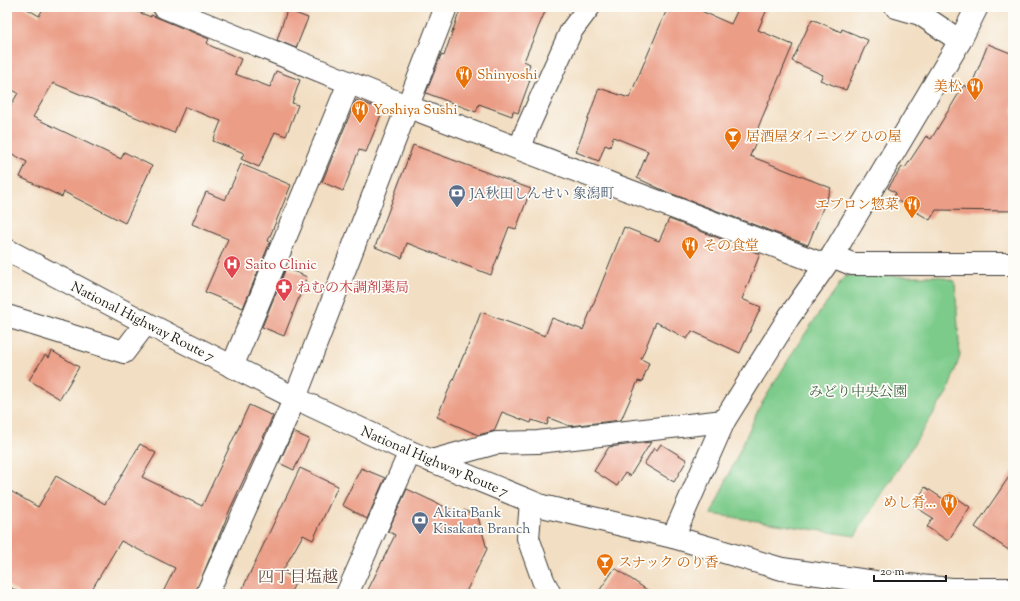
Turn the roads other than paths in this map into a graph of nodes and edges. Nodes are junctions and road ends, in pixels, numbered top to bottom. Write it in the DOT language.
graph roads {
  1 [pos="164,7"];
  2 [pos="446,7"];
  3 [pos="589,7"];
  4 [pos="896,7"];
  5 [pos="977,7"];
  6 [pos="960,41"];
  7 [pos="349,83"];
  8 [pos="409,107"];
  9 [pos="520,149"];
  10 [pos="7,250"];
  11 [pos="828,260"];
  12 [pos="1013,264"];
  13 [pos="7,316"];
  14 [pos="146,323"];
  15 [pos="232,366"];
  16 [pos="295,398"];
  17 [pos="724,421"];
  18 [pos="410,452"];
  19 [pos="431,461"];
  20 [pos="531,502"];
  21 [pos="673,537"];
  22 [pos="1013,589"];
  23 [pos="955,591"];
  24 [pos="207,594"];
  25 [pos="347,594"];
  26 [pos="550,594"];
  1 -- 7 [label="main road"];
  2 -- 8 [label="main road"];
  3 -- 9 [label="main road"];
  4 -- 6 [label="main road"];
  5 -- 6 [label="main road"];
  6 -- 11 [label="main road"];
  7 -- 8 [label="main road"];
  7 -- 15 [label="main road"];
  8 -- 9 [label="main road"];
  8 -- 16 [label="main road"];
  9 -- 11 [label="main road"];
  10 -- 14 [label="main road, National Highway Route 7"];
  11 -- 12 [label="main road"];
  11 -- 17 [label="main road"];
  13 -- 14 [label="main road"];
  14 -- 15 [label="main road, National Highway Route 7"];
  15 -- 16 [label="main road, National Highway Route 7"];
  16 -- 18 [label="main road, National Highway Route 7"];
  16 -- 24 [label="main road"];
  17 -- 19 [label="main road"];
  17 -- 21 [label="main road"];
  18 -- 19 [label="main road, National Highway Route 7"];
  18 -- 25 [label="main road"];
  19 -- 20 [label="main road, National Highway Route 7"];
  20 -- 21 [label="main road, National Highway Route 7"];
  20 -- 26 [label="main road"];
  21 -- 23 [label="main road, National Highway Route 7"];
  22 -- 23 [label="main road, National Highway Route 7"];
}
